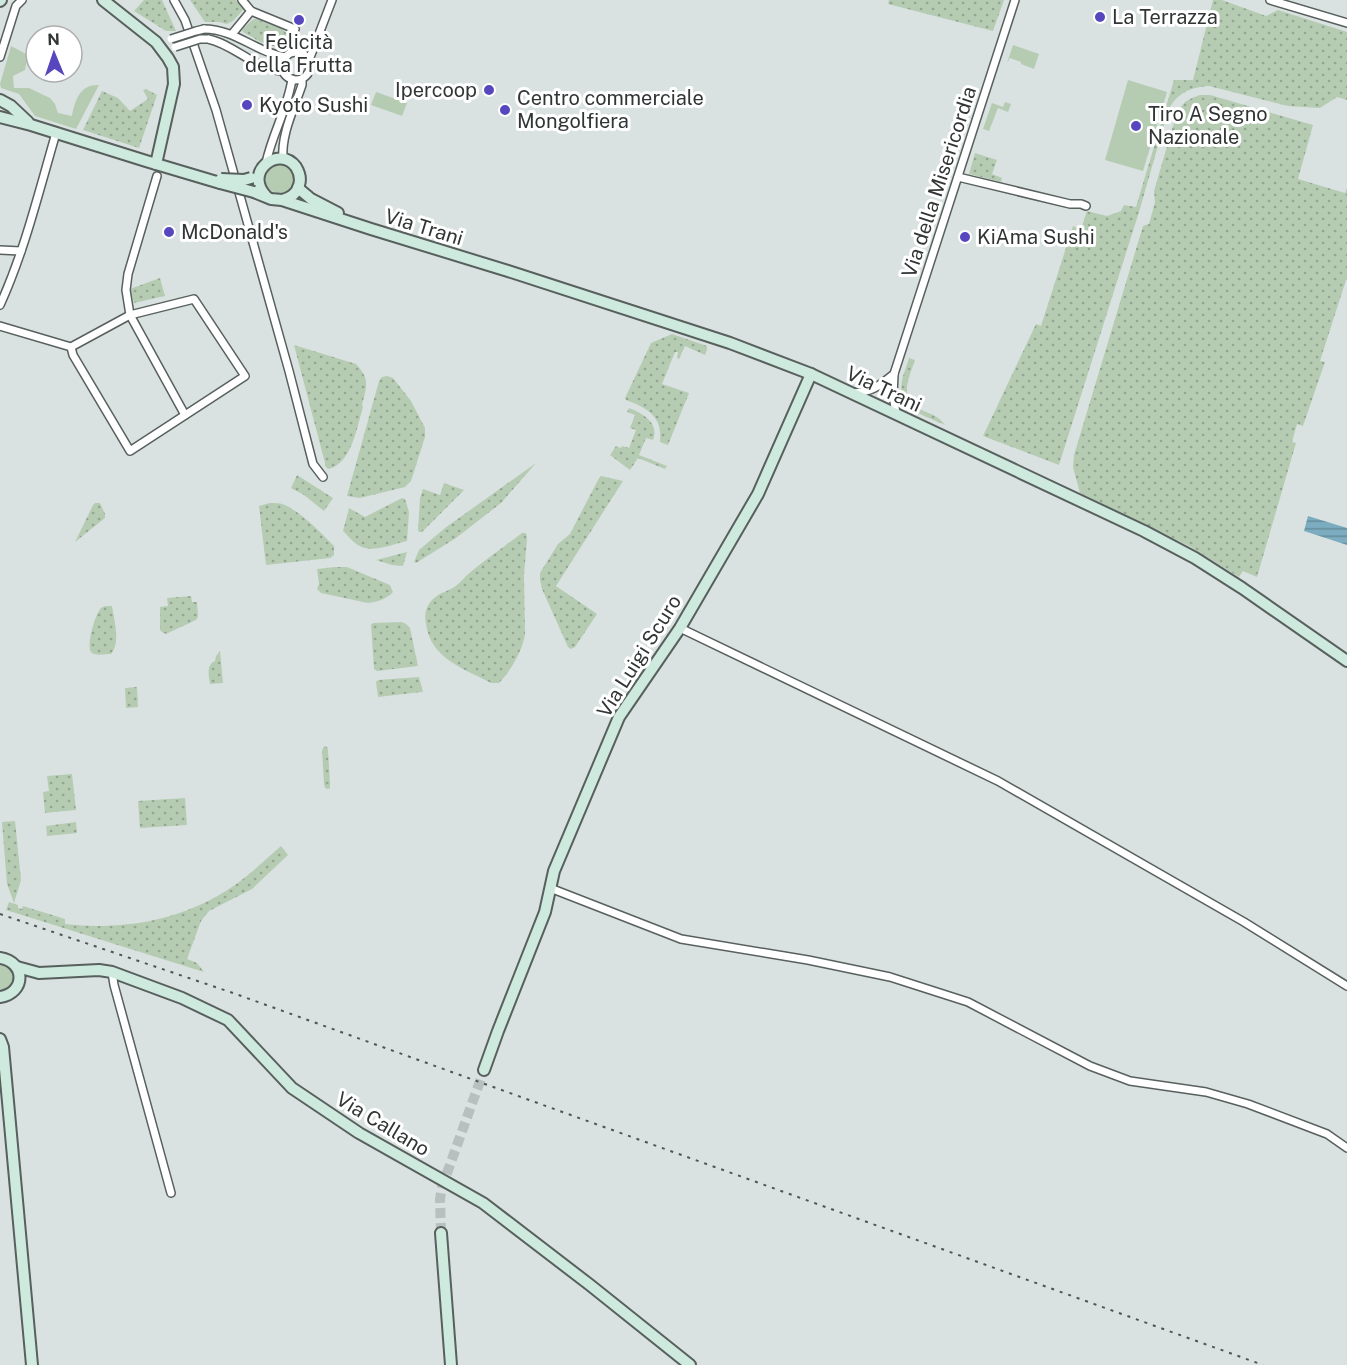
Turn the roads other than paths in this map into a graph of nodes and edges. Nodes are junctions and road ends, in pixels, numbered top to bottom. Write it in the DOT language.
graph roads {
  1 [pos="22,0"];
  2 [pos="103,0"];
  3 [pos="174,0"];
  4 [pos="242,0"];
  5 [pos="332,0"];
  6 [pos="1015,0"];
  7 [pos="1270,0"];
  8 [pos="251,11"];
  9 [pos="1347,23"];
  10 [pos="295,29"];
  11 [pos="232,34"];
  12 [pos="167,49"];
  13 [pos="0,57"];
  14 [pos="286,57"];
  15 [pos="309,60"];
  16 [pos="283,71"];
  17 [pos="292,79"];
  18 [pos="302,79"];
  19 [pos="0,100"];
  20 [pos="0,117"];
  21 [pos="31,125"];
  22 [pos="56,133"];
  23 [pos="283,159"];
  24 [pos="266,163"];
  25 [pos="157,170"];
  26 [pos="255,176"];
  27 [pos="958,177"];
  28 [pos="216,181"];
  29 [pos="298,188"];
  30 [pos="266,196"];
  31 [pos="282,200"];
  32 [pos="1086,206"];
  33 [pos="370,229"];
  34 [pos="0,250"];
  35 [pos="21,251"];
  36 [pos="0,305"];
  37 [pos="130,315"];
  38 [pos="0,326"];
  39 [pos="71,347"];
  40 [pos="811,374"];
  41 [pos="894,374"];
  42 [pos="851,393"];
  43 [pos="896,413"];
  44 [pos="184,415"];
  45 [pos="323,477"];
  46 [pos="680,628"];
  47 [pos="1347,661"];
  48 [pos="550,888"];
  49 [pos="1,956"];
  50 [pos="17,967"];
  51 [pos="112,972"];
  52 [pos="39,973"];
  53 [pos="17,986"];
  54 [pos="1347,986"];
  55 [pos="2,997"];
  56 [pos="0,1008"];
  57 [pos="0,1039"];
  58 [pos="484,1070"];
  59 [pos="1347,1148"];
  60 [pos="171,1193"];
  61 [pos="441,1233"];
  62 [pos="32,1365"];
  63 [pos="451,1365"];
  64 [pos="690,1365"];
  1 -- 13 [label="street"];
  2 -- 12 [label="main road"];
  3 -- 45 [label="street"];
  4 -- 8 [label="street"];
  5 -- 15 [label="street"];
  6 -- 27 [label="street, Via della Misericordia"];
  7 -- 9 [label="street"];
  8 -- 10 [label="street"];
  8 -- 11 [label="street"];
  11 -- 12 [label="street, bridge"];
  11 -- 14 [label="street"];
  12 -- 16 [label="street, bridge"];
  12 -- 25 [label="main road"];
  14 -- 15 [label="street"];
  14 -- 16 [label="street"];
  15 -- 18 [label="street"];
  16 -- 17 [label="street"];
  17 -- 18 [label="street"];
  17 -- 24 [label="street"];
  18 -- 23 [label="street"];
  19 -- 21 [label="main road, Via Trani"];
  20 -- 21 [label="main road, Via Trani"];
  21 -- 22 [label="main road, Via Trani"];
  22 -- 25 [label="main road, Via Trani"];
  22 -- 35 [label="street"];
  23 -- 24 [label="main road"];
  23 -- 29 [label="main road"];
  24 -- 26 [label="main road"];
  25 -- 28 [label="main road, Via Trani"];
  25 -- 37 [label="street"];
  26 -- 28 [label="main road, Via Trani, bridge"];
  26 -- 30 [label="main road"];
  27 -- 32 [label="street"];
  27 -- 41 [label="street, Via della Misericordia"];
  28 -- 30 [label="main road, Via Trani, bridge"];
  29 -- 31 [label="main road"];
  29 -- 33 [label="main road, Via Trani"];
  30 -- 31 [label="main road, Via Trani"];
  31 -- 33 [label="main road, Via Trani"];
  33 -- 40 [label="main road, Via Trani"];
  34 -- 35 [label="street"];
  35 -- 36 [label="street"];
  37 -- 39 [label="street"];
  37 -- 44 [label="street"];
  37 -- 44 [label="street"];
  38 -- 39 [label="street"];
  39 -- 44 [label="street"];
  40 -- 42 [label="main road, Via Trani"];
  40 -- 46 [label="main road, Via Luigi Scuro"];
  41 -- 42 [label="street"];
  41 -- 43 [label="street, Via della Misericordia"];
  42 -- 43 [label="main road, Via Trani"];
  43 -- 47 [label="main road, Via Trani"];
  46 -- 48 [label="main road, Via Luigi Scuro"];
  46 -- 54 [label="street"];
  48 -- 58 [label="main road, Via Luigi Scuro"];
  48 -- 59 [label="street"];
  49 -- 50 [label="main road, Via Callano"];
  50 -- 52 [label="main road, Via Callano"];
  50 -- 53 [label="main road"];
  51 -- 52 [label="main road, Via Callano"];
  51 -- 60 [label="street"];
  51 -- 64 [label="main road, Via Callano"];
  52 -- 53 [label="main road, Via Callano"];
  53 -- 55 [label="main road, Via Callano"];
  55 -- 56 [label="main road"];
  57 -- 62 [label="main road"];
  61 -- 63 [label="main road"];
}
